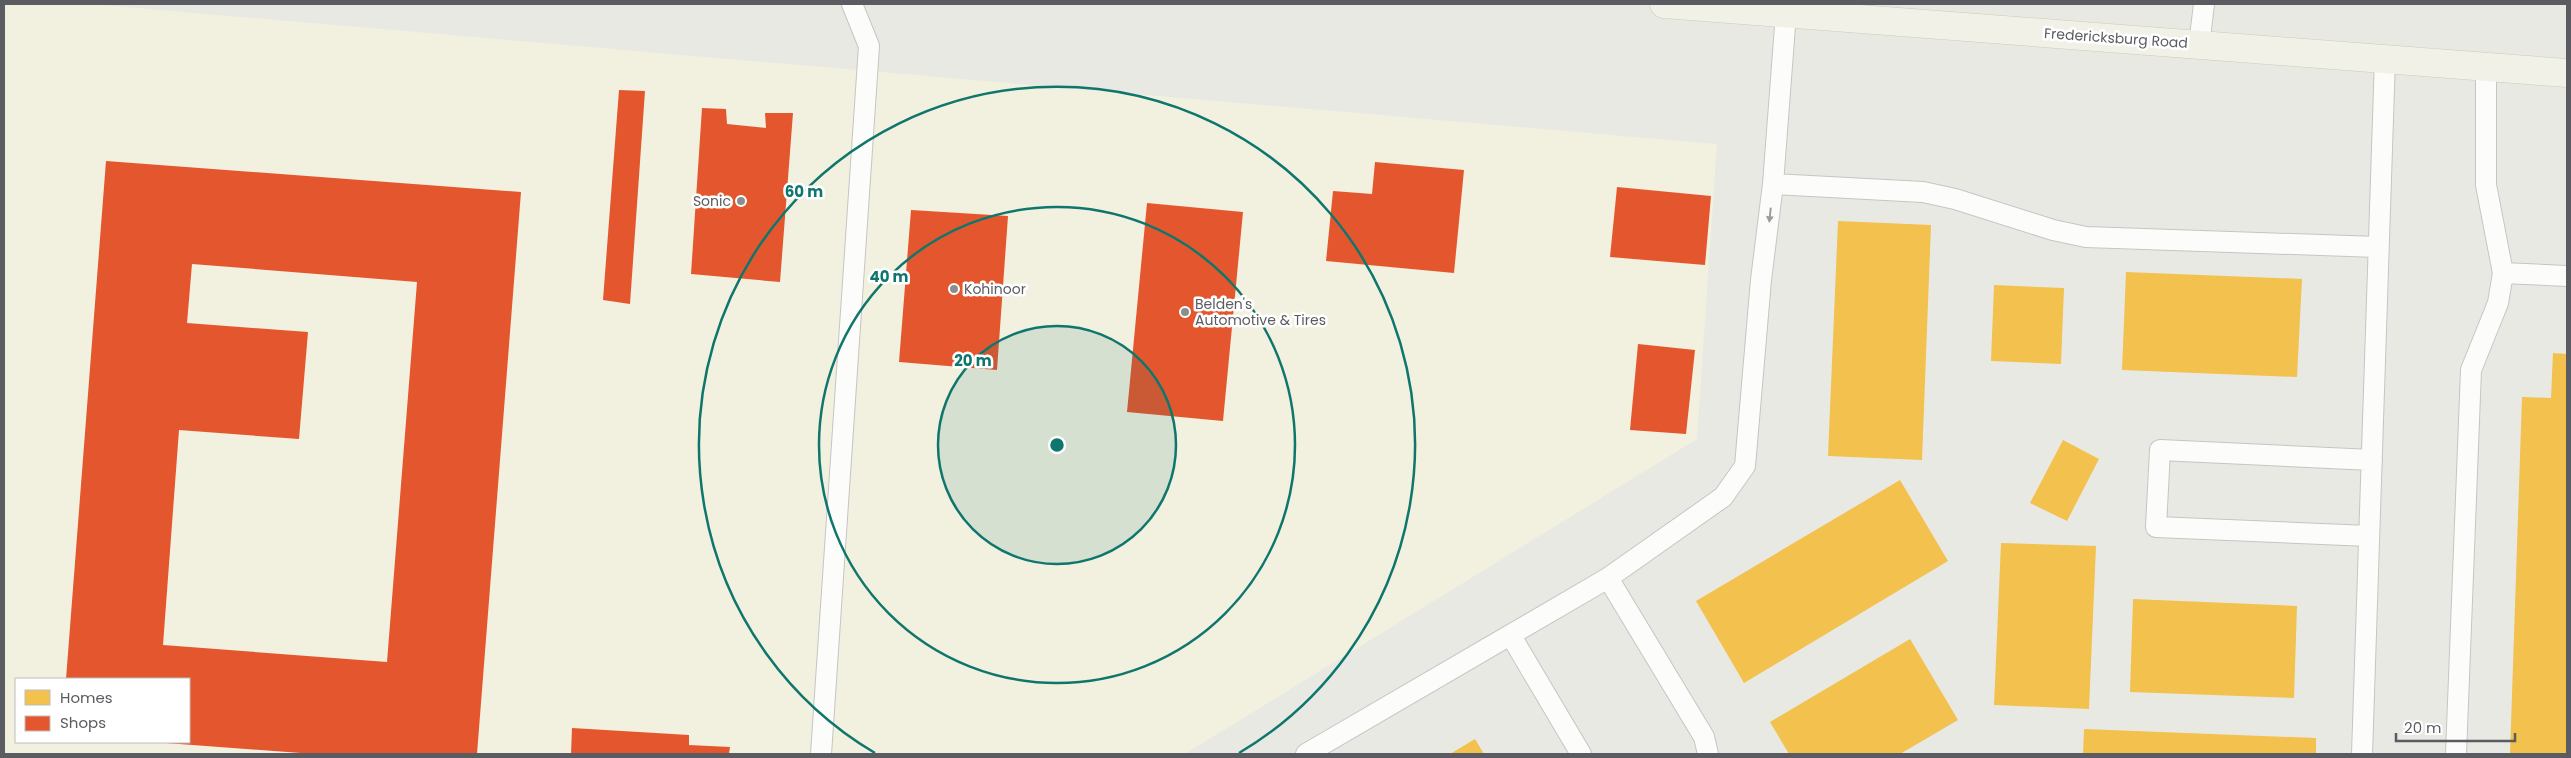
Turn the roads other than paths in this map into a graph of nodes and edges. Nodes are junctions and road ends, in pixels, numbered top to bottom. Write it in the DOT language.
graph roads {
  1 [pos="852,4"];
  2 [pos="1664,4"];
  3 [pos="2204,4"];
  4 [pos="1786,13"];
  5 [pos="2199,45"];
  6 [pos="2385,58"];
  7 [pos="2486,66"];
  8 [pos="2567,73"];
  9 [pos="1773,184"];
  10 [pos="2378,247"];
  11 [pos="2504,273"];
  12 [pos="2567,276"];
  13 [pos="2372,460"];
  14 [pos="2369,536"];
  15 [pos="1608,578"];
  16 [pos="1511,636"];
  17 [pos="821,754"];
  18 [pos="1306,754"];
  19 [pos="1581,754"];
  20 [pos="1708,754"];
  21 [pos="2362,754"];
  22 [pos="2456,754"];
  1 -- 17 [label="lane"];
  2 -- 4 [label="main road, Fredericksburg Road"];
  3 -- 5 [label="lane"];
  4 -- 5 [label="main road, Fredericksburg Road"];
  4 -- 9 [label="lane"];
  5 -- 6 [label="main road, Fredericksburg Road"];
  6 -- 7 [label="main road, Fredericksburg Road"];
  6 -- 10 [label="lane"];
  7 -- 8 [label="main road, Fredericksburg Road"];
  7 -- 11 [label="lane"];
  9 -- 10 [label="lane"];
  9 -- 15 [label="lane, one-way"];
  10 -- 13 [label="lane"];
  11 -- 12 [label="lane"];
  11 -- 22 [label="lane"];
  13 -- 14 [label="lane"];
  13 -- 14 [label="lane"];
  14 -- 21 [label="lane"];
  15 -- 16 [label="lane"];
  15 -- 20 [label="lane"];
  16 -- 18 [label="lane"];
  16 -- 19 [label="lane"];
}
